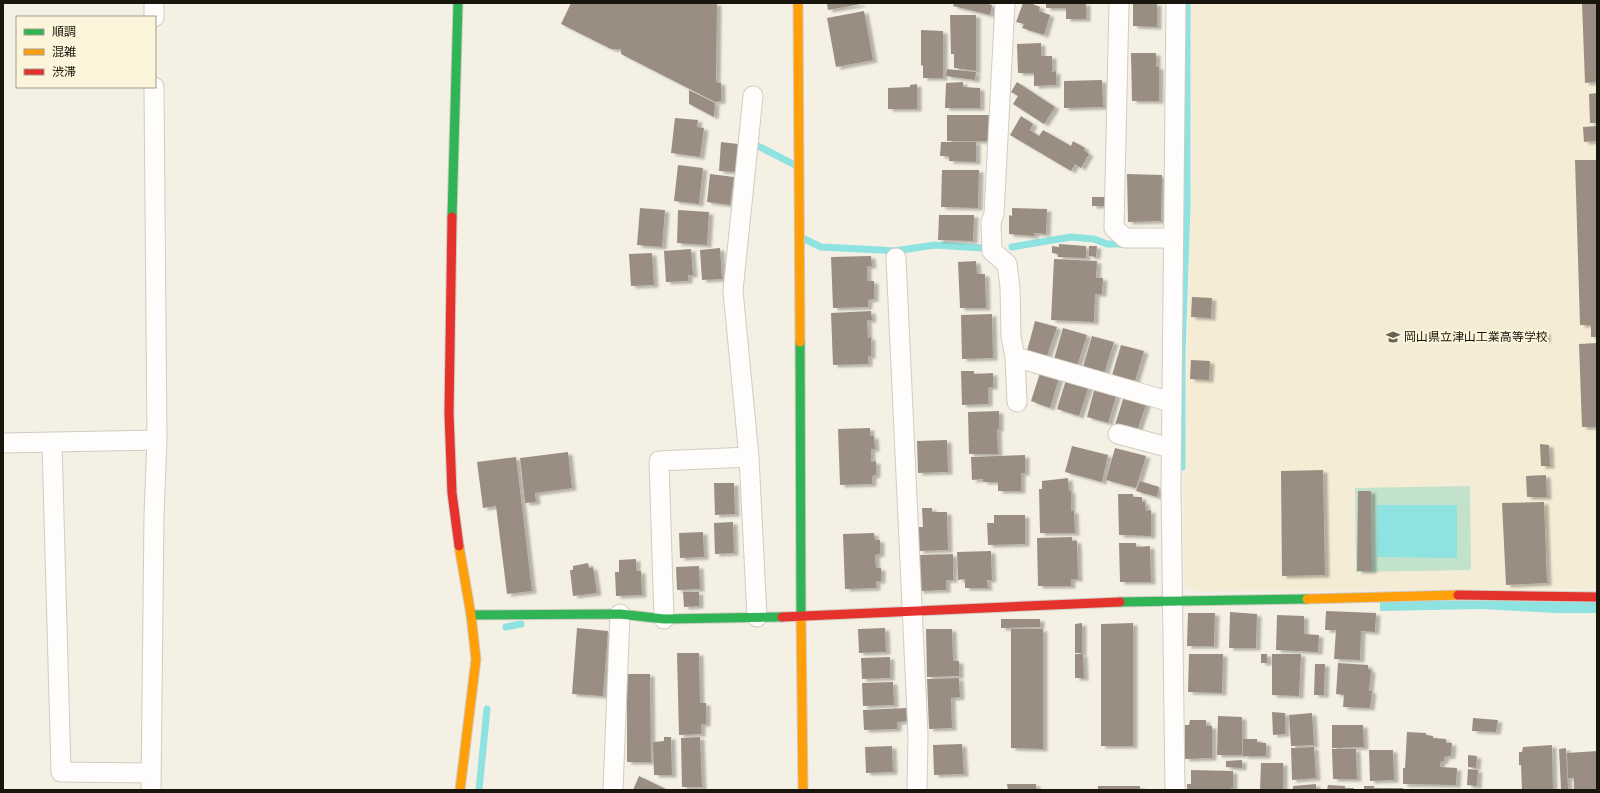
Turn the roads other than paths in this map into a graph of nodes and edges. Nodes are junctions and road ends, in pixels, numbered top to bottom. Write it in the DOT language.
graph roads {
  1 [pos="154,3"];
  2 [pos="458,3"];
  3 [pos="798,3"];
  4 [pos="1005,3"];
  5 [pos="1119,3"];
  6 [pos="1176,3"];
  7 [pos="154,16"];
  8 [pos="154,88"];
  9 [pos="753,96"];
  10 [pos="1173,238"];
  11 [pos="896,258"];
  12 [pos="1015,357"];
  13 [pos="1017,402"];
  14 [pos="1171,402"];
  15 [pos="1118,434"];
  16 [pos="157,440"];
  17 [pos="52,442"];
  18 [pos="3,443"];
  19 [pos="1171,448"];
  20 [pos="750,457"];
  21 [pos="1597,597"];
  22 [pos="1172,600"];
  23 [pos="913,612"];
  24 [pos="620,614"];
  25 [pos="471,615"];
  26 [pos="801,616"];
  27 [pos="756,617"];
  28 [pos="664,620"];
  29 [pos="151,782"];
  30 [pos="460,790"];
  31 [pos="613,790"];
  32 [pos="803,790"];
  33 [pos="917,790"];
  34 [pos="1175,790"];
  1 -- 7 [label="street"];
  2 -- 25 [label="street"];
  3 -- 26 [label="street"];
  4 -- 12 [label="street"];
  5 -- 10 [label="street"];
  6 -- 10 [label="street"];
  8 -- 16 [label="street"];
  9 -- 20 [label="street"];
  10 -- 14 [label="street"];
  11 -- 23 [label="street"];
  12 -- 13 [label="street"];
  12 -- 14 [label="street"];
  14 -- 19 [label="street"];
  15 -- 19 [label="street"];
  16 -- 17 [label="street"];
  16 -- 29 [label="street"];
  17 -- 18 [label="street"];
  17 -- 29 [label="street"];
  19 -- 22 [label="street"];
  20 -- 27 [label="street"];
  20 -- 28 [label="street"];
  21 -- 22 [label="street"];
  22 -- 23 [label="street"];
  22 -- 34 [label="street"];
  23 -- 26 [label="street"];
  23 -- 33 [label="street"];
  24 -- 25 [label="street"];
  24 -- 28 [label="street"];
  24 -- 31 [label="street"];
  25 -- 30 [label="street"];
  26 -- 27 [label="street"];
  26 -- 32 [label="street"];
  27 -- 28 [label="street"];
}
